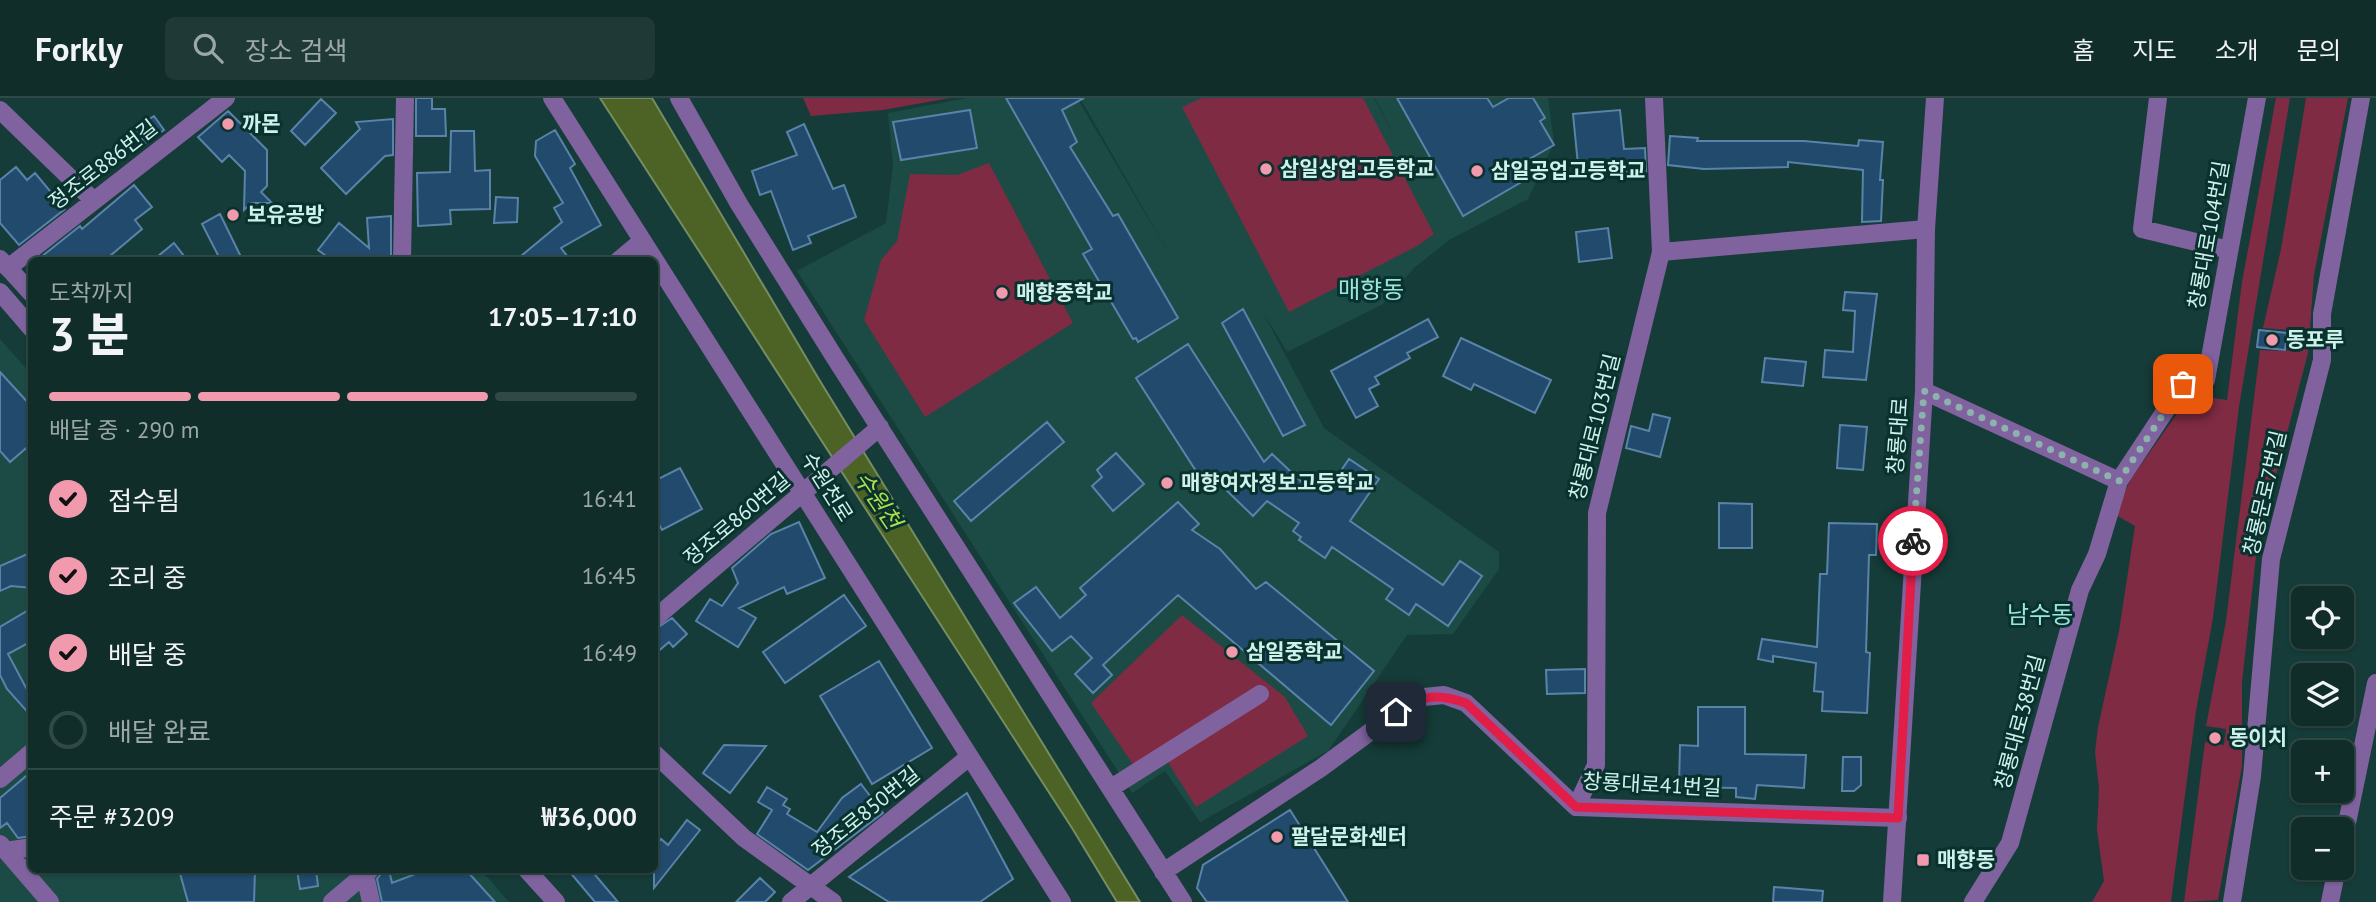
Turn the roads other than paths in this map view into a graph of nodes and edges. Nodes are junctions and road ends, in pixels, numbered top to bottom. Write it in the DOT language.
graph roads {
  1 [pos="226,98"];
  2 [pos="405,98"];
  3 [pos="552,98"];
  4 [pos="679,98"];
  5 [pos="1654,98"];
  6 [pos="1934,98"];
  7 [pos="2158,98"];
  8 [pos="2257,98"];
  9 [pos="2361,98"];
  10 [pos="0,110"];
  11 [pos="93,200"];
  12 [pos="1926,229"];
  13 [pos="642,241"];
  14 [pos="2229,250"];
  15 [pos="1661,252"];
  16 [pos="402,257"];
  17 [pos="623,257"];
  18 [pos="652,257"];
  19 [pos="4,264"];
  20 [pos="658,266"];
  21 [pos="28,290"];
  22 [pos="0,292"];
  23 [pos="28,324"];
  24 [pos="2206,380"];
  25 [pos="1924,391"];
  26 [pos="877,429"];
  27 [pos="2119,481"];
  28 [pos="804,492"];
  29 [pos="658,616"];
  30 [pos="2376,683"];
  31 [pos="1260,694"];
  32 [pos="28,755"];
  33 [pos="658,757"];
  34 [pos="969,757"];
  35 [pos="2368,762"];
  36 [pos="0,779"];
  37 [pos="1111,788"];
  38 [pos="1576,807"];
  39 [pos="2351,817"];
  40 [pos="1898,818"];
  41 [pos="3,847"];
  42 [pos="28,847"];
  43 [pos="1163,872"];
  44 [pos="366,873"];
  45 [pos="367,873"];
  46 [pos="530,873"];
  47 [pos="2335,880"];
  48 [pos="809,887"];
  49 [pos="50,902"];
  50 [pos="332,902"];
  51 [pos="371,902"];
  52 [pos="556,902"];
  53 [pos="791,902"];
  54 [pos="834,902"];
  55 [pos="1062,902"];
  56 [pos="1183,902"];
  57 [pos="1892,902"];
  58 [pos="1973,902"];
  59 [pos="2232,902"];
  60 [pos="2330,902"];
  1 -- 11 [label="street, 정조로886번길"];
  2 -- 16 [label="street"];
  3 -- 13 [label="street, 수원천로"];
  4 -- 26 [label="street"];
  5 -- 15 [label="street, 창룡대로103번길"];
  6 -- 12 [label="street, 창룡대로"];
  7 -- 14 [label="street"];
  8 -- 14 [label="street, 창룡대로104번길"];
  9 -- 59 [label="street, 창룡문로7번길"];
  10 -- 11 [label="street"];
  11 -- 19 [label="street, 정조로886번길"];
  12 -- 15 [label="street"];
  12 -- 25 [label="street, 창룡대로"];
  13 -- 17 [label="street"];
  13 -- 18 [label="street, 수원천로"];
  14 -- 24 [label="street, 창룡대로104번길"];
  15 -- 38 [label="street, 창룡대로103번길"];
  19 -- 21 [label="street"];
  20 -- 28 [label="street, 수원천로"];
  22 -- 23 [label="street"];
  24 -- 27 [label="street, 창룡대로38번길"];
  25 -- 27 [label="street"];
  25 -- 40 [label="street, 창룡대로"];
  26 -- 28 [label="street, 정조로860번길"];
  26 -- 37 [label="street"];
  27 -- 58 [label="street, 창룡대로38번길"];
  28 -- 29 [label="street, 정조로860번길"];
  28 -- 34 [label="street, 수원천로"];
  30 -- 35 [label="street"];
  31 -- 37 [label="street"];
  32 -- 36 [label="street"];
  33 -- 48 [label="street"];
  34 -- 48 [label="street, 정조로850번길"];
  34 -- 55 [label="street, 수원천로"];
  35 -- 39 [label="street"];
  37 -- 43 [label="street"];
  38 -- 40 [label="street, 창룡대로41번길"];
  38 -- 43 [label="street, 창룡대로41번길"];
  40 -- 57 [label="street, 창룡대로"];
  41 -- 42 [label="street"];
  41 -- 49 [label="street"];
  43 -- 56 [label="street"];
  44 -- 50 [label="street"];
  45 -- 51 [label="street"];
  46 -- 52 [label="street"];
  47 -- 60 [label="street"];
  48 -- 53 [label="street, 정조로850번길"];
  48 -- 54 [label="street"];
}
